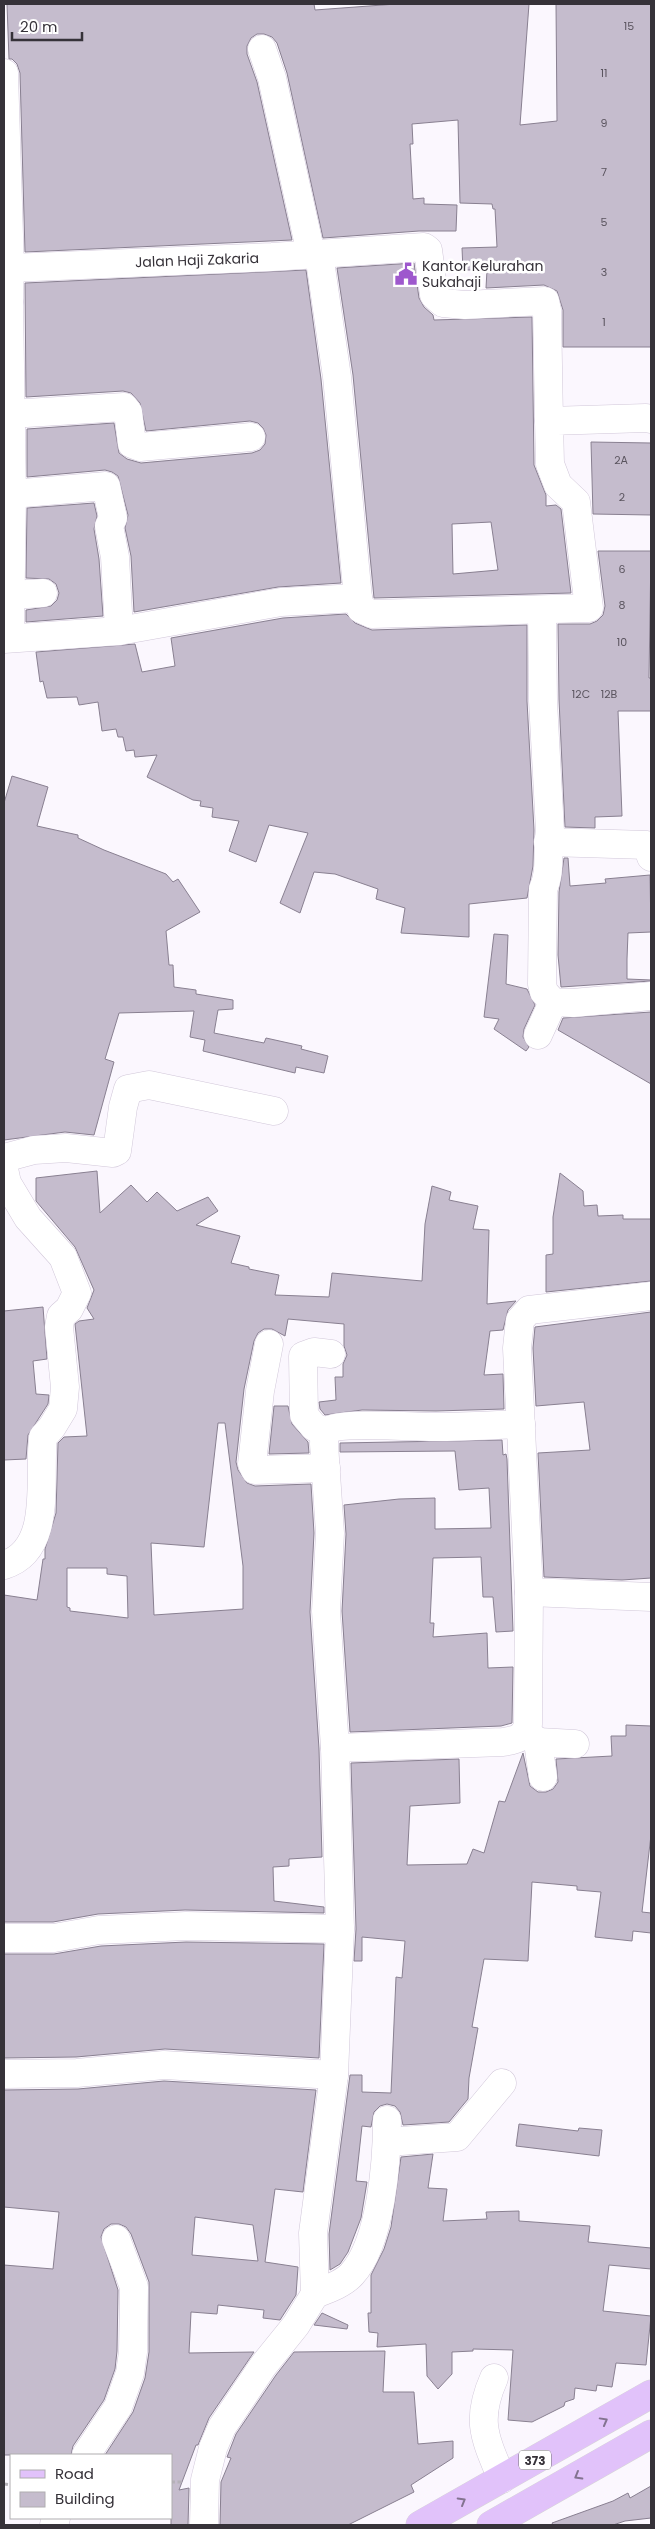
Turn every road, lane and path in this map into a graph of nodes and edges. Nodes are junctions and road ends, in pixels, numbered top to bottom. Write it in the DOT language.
graph roads {
  1 [pos="262,49"];
  2 [pos="4,73"];
  3 [pos="315,254"];
  4 [pos="10,268"];
  5 [pos="6,303"];
  6 [pos="10,414"];
  7 [pos="651,419"];
  8 [pos="549,421"];
  9 [pos="251,437"];
  10 [pos="12,494"];
  11 [pos="44,593"];
  12 [pos="11,595"];
  13 [pos="358,598"];
  14 [pos="542,611"];
  15 [pos="119,631"];
  16 [pos="7,639"];
  17 [pos="548,842"];
  18 [pos="651,857"];
  19 [pos="651,996"];
  20 [pos="553,1002"];
  21 [pos="538,1035"];
  22 [pos="274,1111"];
  23 [pos="4,1158"];
  24 [pos="4,1169"];
  25 [pos="651,1296"];
  26 [pos="270,1344"];
  27 [pos="331,1354"];
  28 [pos="521,1424"];
  29 [pos="326,1432"];
  30 [pos="326,1468"];
  31 [pos="9,1564"];
  32 [pos="529,1592"];
  33 [pos="651,1597"];
  34 [pos="532,1737"];
  35 [pos="575,1744"];
  36 [pos="335,1748"];
  37 [pos="543,1777"];
  38 [pos="340,1929"];
  39 [pos="4,1938"];
  40 [pos="4,2074"];
  41 [pos="334,2075"];
  42 [pos="502,2082"];
  43 [pos="116,2239"];
  44 [pos="315,2294"];
  45 [pos="494,2378"];
  46 [pos="651,2394"];
  47 [pos="651,2434"];
  48 [pos="87,2454"];
  49 [pos="502,2479"];
  50 [pos="204,2525"];
  51 [pos="420,2525"];
  52 [pos="491,2525"];
  1 -- 3 [label="street"];
  2 -- 4 [label="street"];
  3 -- 4 [label="street, Jalan Haji Zakaria"];
  3 -- 8 [label="street, Jalan Haji Zakaria"];
  3 -- 13 [label="street"];
  4 -- 5 [label="street"];
  5 -- 6 [label="street"];
  6 -- 9 [label="street"];
  6 -- 10 [label="street"];
  7 -- 8 [label="street"];
  8 -- 14 [label="street"];
  10 -- 12 [label="street"];
  10 -- 15 [label="street"];
  11 -- 12 [label="street"];
  12 -- 16 [label="street"];
  13 -- 14 [label="street"];
  13 -- 15 [label="street"];
  14 -- 17 [label="street"];
  15 -- 16 [label="street"];
  17 -- 18 [label="street"];
  17 -- 20 [label="street"];
  19 -- 20 [label="street"];
  20 -- 21 [label="street"];
  22 -- 23 [label="street"];
  24 -- 31 [label="street"];
  25 -- 28 [label="street"];
  26 -- 30 [label="street"];
  27 -- 29 [label="street"];
  28 -- 29 [label="street"];
  28 -- 32 [label="street"];
  29 -- 30 [label="street"];
  30 -- 36 [label="street"];
  32 -- 33 [label="street"];
  32 -- 34 [label="street"];
  34 -- 35 [label="street"];
  34 -- 36 [label="street"];
  34 -- 37 [label="street"];
  36 -- 38 [label="street"];
  38 -- 39 [label="street"];
  38 -- 41 [label="street"];
  40 -- 41 [label="street"];
  41 -- 44 [label="street"];
  42 -- 44 [label="street"];
  43 -- 48 [label="street"];
  44 -- 50 [label="street"];
  45 -- 49 [label="street"];
  49 -- 46 [label="main road, 373, one-way"];
  47 -- 52 [label="main road, 373, one-way"];
  51 -- 49 [label="main road, 373, one-way"];
}
